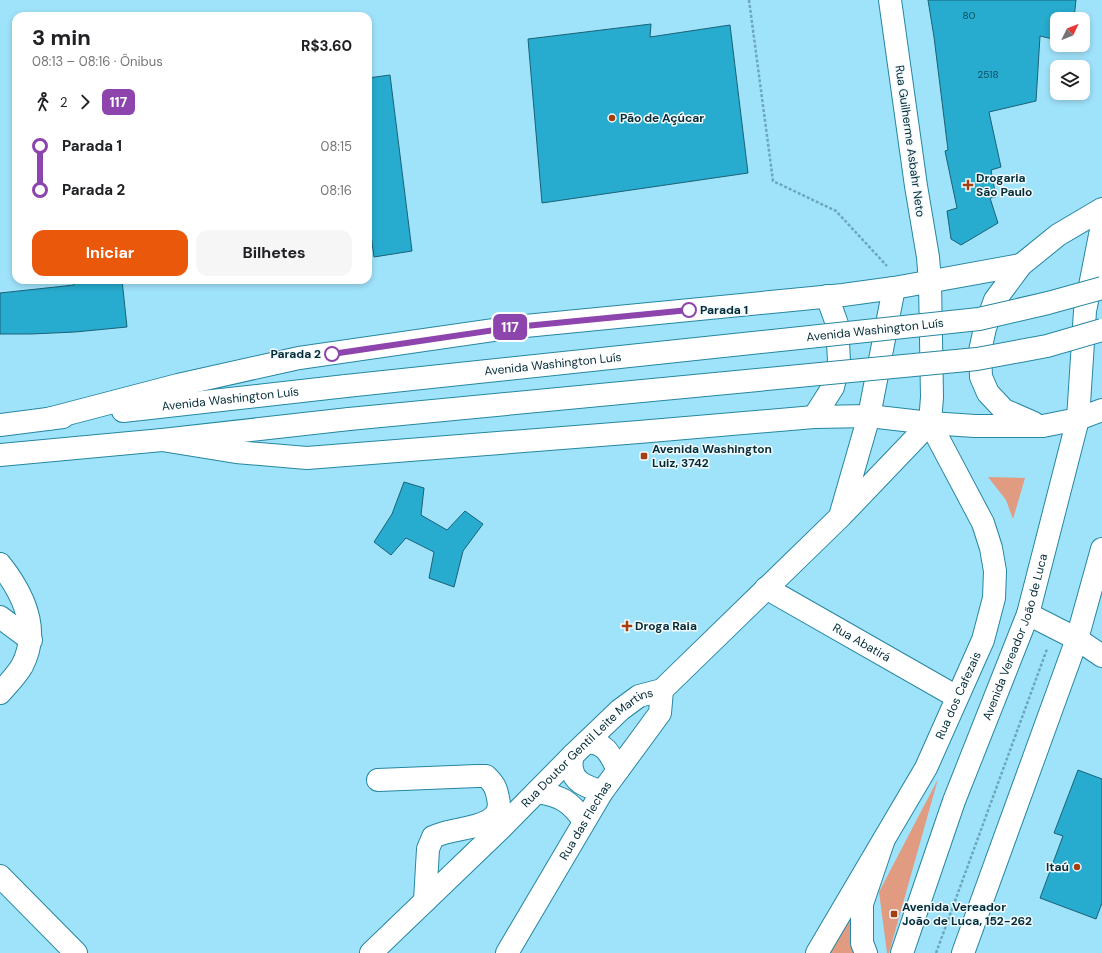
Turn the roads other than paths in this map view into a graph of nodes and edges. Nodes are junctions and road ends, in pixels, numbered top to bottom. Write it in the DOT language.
graph roads {
  1 [pos="890,0"];
  2 [pos="1102,209"];
  3 [pos="1102,225"];
  4 [pos="1021,265"];
  5 [pos="930,282"];
  6 [pos="899,287"];
  7 [pos="1102,288"];
  8 [pos="827,296"];
  9 [pos="1102,330"];
  10 [pos="1102,410"];
  11 [pos="869,416"];
  12 [pos="814,417"];
  13 [pos="48,419"];
  14 [pos="1078,419"];
  15 [pos="930,423"];
  16 [pos="0,425"];
  17 [pos="1043,426"];
  18 [pos="162,440"];
  19 [pos="0,455"];
  20 [pos="841,516"];
  21 [pos="1102,549"];
  22 [pos="0,564"];
  23 [pos="1102,585"];
  24 [pos="766,588"];
  25 [pos="1028,614"];
  26 [pos="0,617"];
  27 [pos="1077,639"];
  28 [pos="30,640"];
  29 [pos="1102,656"];
  30 [pos="662,690"];
  31 [pos="0,693"];
  32 [pos="957,697"];
  33 [pos="580,749"];
  34 [pos="618,770"];
  35 [pos="378,780"];
  36 [pos="537,792"];
  37 [pos="602,792"];
  38 [pos="584,821"];
  39 [pos="883,842"];
  40 [pos="0,876"];
  41 [pos="425,901"];
  42 [pos="76,953"];
  43 [pos="371,953"];
  44 [pos="507,953"];
  45 [pos="817,953"];
  46 [pos="866,953"];
  47 [pos="902,953"];
  48 [pos="963,953"];
  1 -- 5 [label="main road, Rua Guilherme Asbahr Neto"];
  2 -- 4 [label="main road"];
  3 -- 14 [label="main road, Avenida Vereador João de Luca"];
  4 -- 5 [label="main road"];
  4 -- 17 [label="main road"];
  5 -- 6 [label="main road"];
  5 -- 15 [label="main road, Rua Guilherme Asbahr Neto"];
  6 -- 8 [label="main road"];
  6 -- 11 [label="main road"];
  7 -- 13 [label="main road, Avenida Washington Luís, bridge"];
  8 -- 12 [label="main road"];
  8 -- 13 [label="main road"];
  9 -- 18 [label="main road, bridge"];
  10 -- 14 [label="main road"];
  11 -- 12 [label="main road"];
  11 -- 15 [label="main road"];
  11 -- 20 [label="main road"];
  12 -- 18 [label="main road"];
  13 -- 16 [label="main road, Avenida Washington Luís"];
  14 -- 17 [label="main road"];
  14 -- 25 [label="main road, Avenida Vereador João de Luca"];
  15 -- 17 [label="main road"];
  15 -- 20 [label="main road, Rua Doutor Gentil Leite Martins"];
  15 -- 32 [label="main road, Rua dos Cafezais"];
  18 -- 19 [label="main road"];
  20 -- 24 [label="main road, Rua Doutor Gentil Leite Martins"];
  21 -- 27 [label="main road"];
  22 -- 28 [label="main road"];
  23 -- 27 [label="main road"];
  24 -- 30 [label="main road, Rua Doutor Gentil Leite Martins"];
  24 -- 32 [label="main road, Rua Abatirá"];
  25 -- 27 [label="main road"];
  25 -- 47 [label="main road, Avenida Vereador João de Luca"];
  26 -- 28 [label="main road"];
  27 -- 29 [label="main road"];
  27 -- 48 [label="main road"];
  28 -- 31 [label="main road"];
  30 -- 33 [label="main road, Rua Doutor Gentil Leite Martins"];
  30 -- 34 [label="main road, Rua das Flechas"];
  32 -- 39 [label="main road, Rua dos Cafezais"];
  33 -- 34 [label="main road"];
  33 -- 36 [label="main road, Rua Doutor Gentil Leite Martins"];
  33 -- 37 [label="main road"];
  34 -- 37 [label="main road, Rua das Flechas"];
  35 -- 41 [label="main road"];
  36 -- 38 [label="main road"];
  36 -- 41 [label="main road, Rua Doutor Gentil Leite Martins"];
  37 -- 38 [label="main road, Rua das Flechas"];
  38 -- 44 [label="main road, Rua das Flechas"];
  39 -- 45 [label="main road, Rua dos Cafezais"];
  39 -- 46 [label="main road"];
  40 -- 42 [label="main road"];
  41 -- 43 [label="main road, Rua Doutor Gentil Leite Martins"];
}
